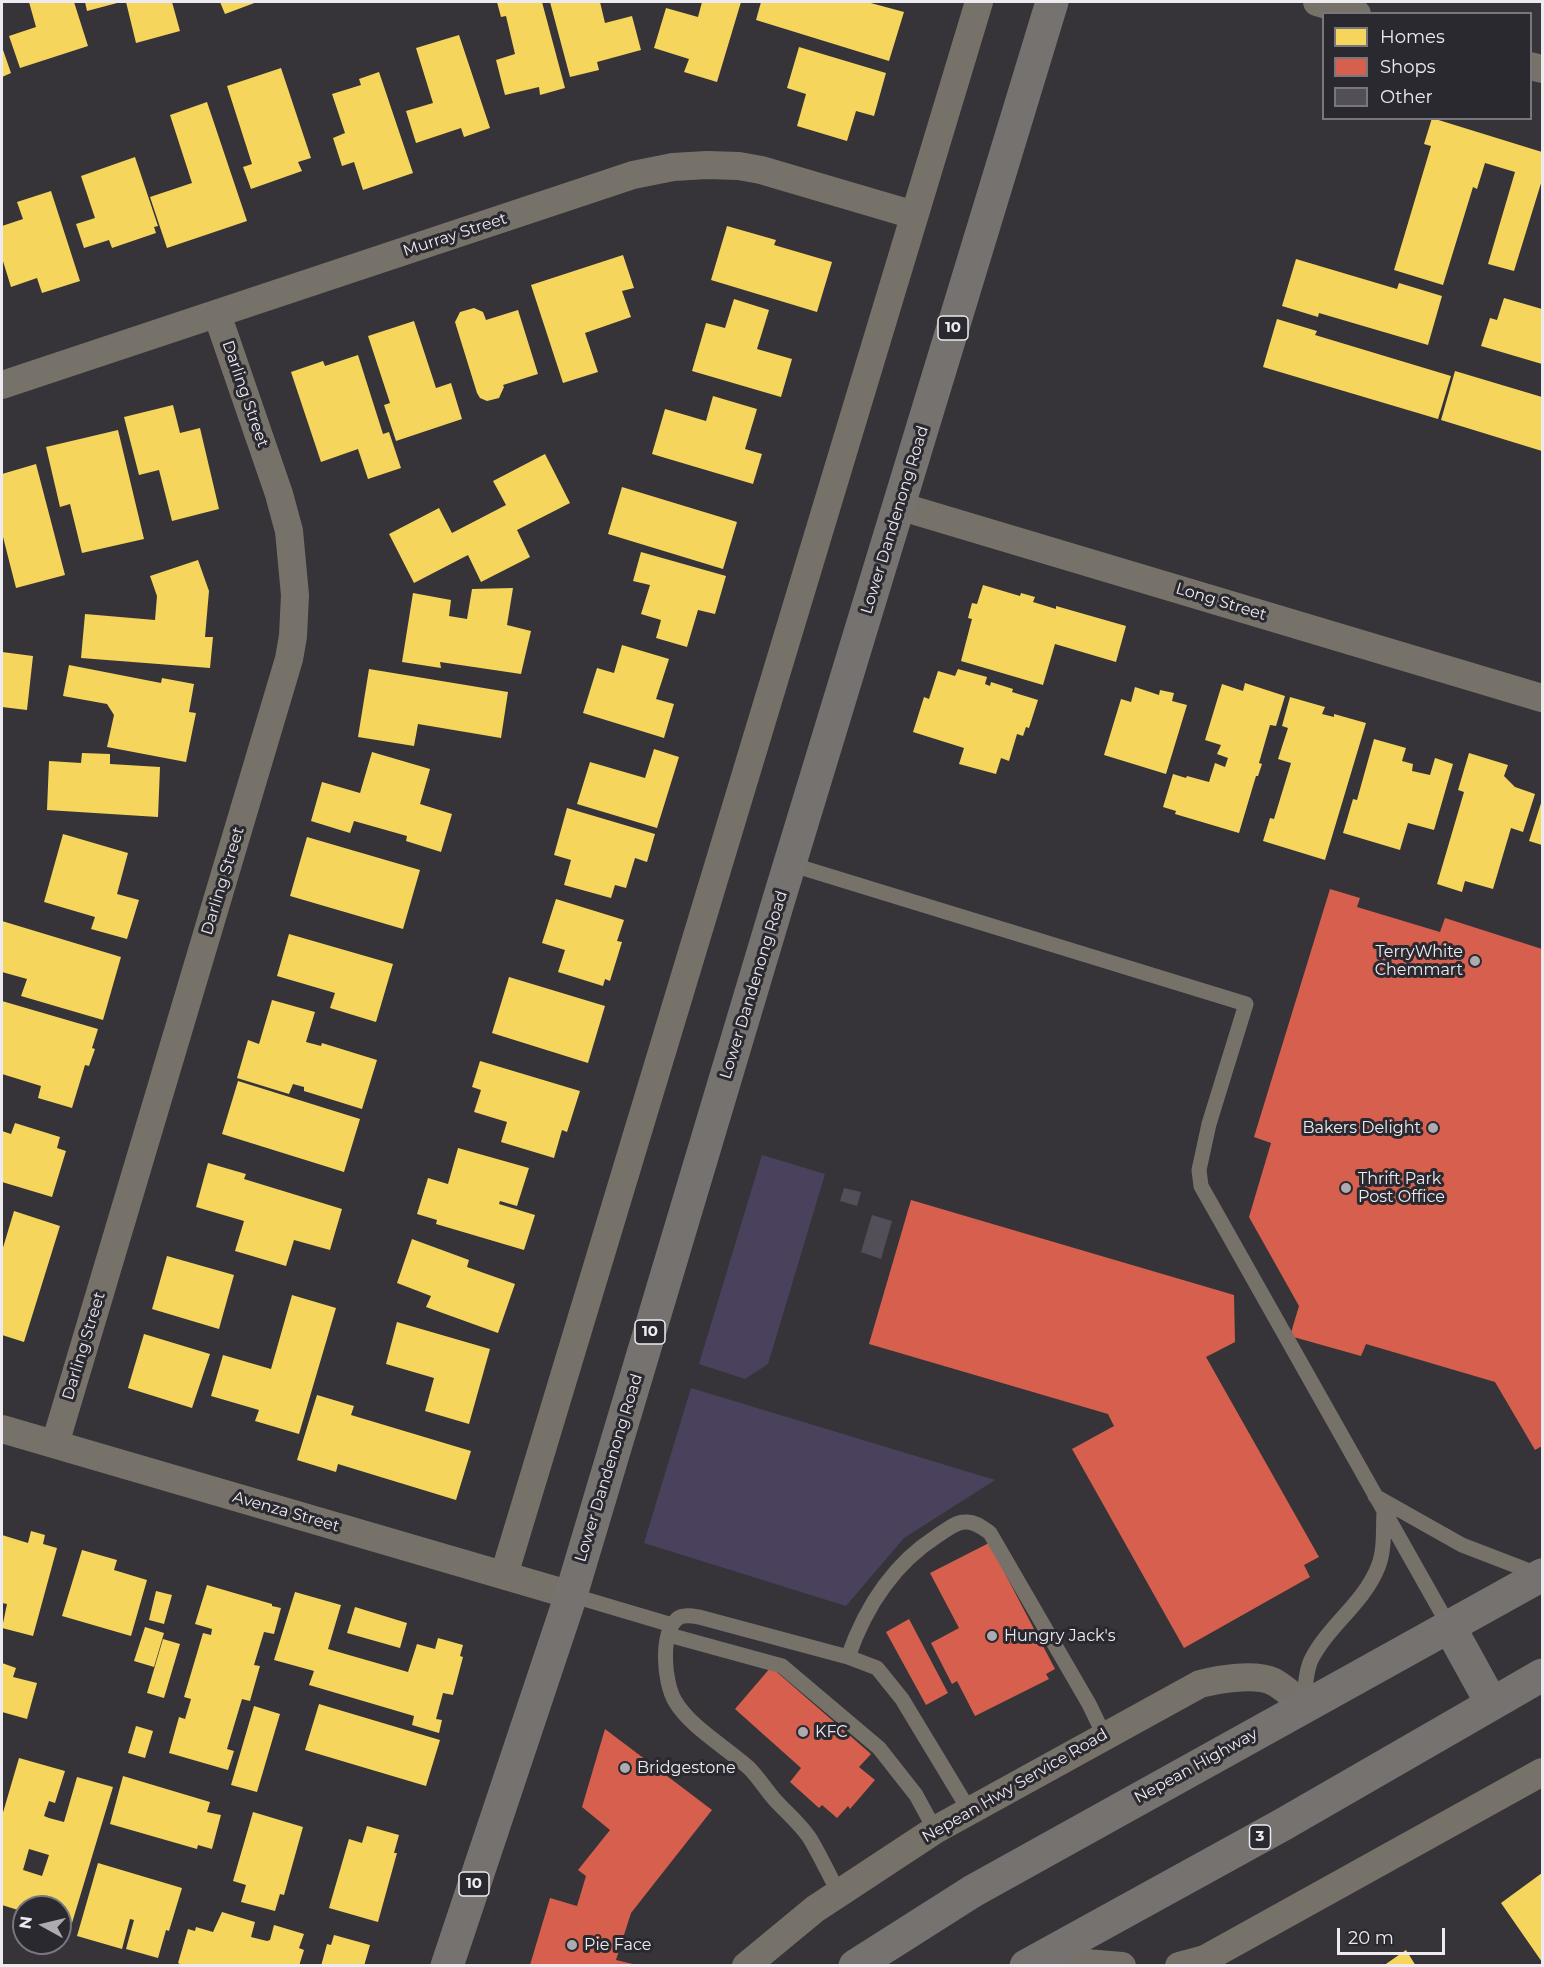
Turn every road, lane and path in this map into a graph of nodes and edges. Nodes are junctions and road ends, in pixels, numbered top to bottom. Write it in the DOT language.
graph roads {
  1 [pos="979,2"];
  2 [pos="1052,2"];
  3 [pos="1317,2"];
  4 [pos="1350,12"];
  5 [pos="914,215"];
  6 [pos="217,314"];
  7 [pos="2,385"];
  8 [pos="899,506"];
  9 [pos="1542,698"];
  10 [pos="790,864"];
  11 [pos="2,1429"];
  12 [pos="55,1444"];
  13 [pos="1375,1496"];
  14 [pos="1384,1512"];
  15 [pos="504,1575"];
  16 [pos="1542,1575"];
  17 [pos="571,1595"];
  18 [pos="1449,1626"];
  19 [pos="671,1630"];
  20 [pos="848,1658"];
  21 [pos="1542,1675"];
  22 [pos="1492,1704"];
  23 [pos="1304,1705"];
  24 [pos="1104,1735"];
  25 [pos="1542,1772"];
  26 [pos="969,1810"];
  27 [pos="935,1830"];
  28 [pos="839,1893"];
  29 [pos="1031,1962"];
  30 [pos="447,1965"];
  31 [pos="746,1965"];
  32 [pos="855,1965"];
  33 [pos="1122,1965"];
  34 [pos="1179,1965"];
  1 -- 5 [label="street"];
  2 -- 8 [label="highway, Lower Dandenong Road / 10"];
  3 -- 4 [label="street"];
  5 -- 6 [label="street, Murray Street"];
  5 -- 15 [label="street"];
  6 -- 7 [label="street, Murray Street"];
  6 -- 12 [label="street, Darling Street"];
  8 -- 9 [label="street, Long Street"];
  8 -- 10 [label="highway, Lower Dandenong Road / 10"];
  10 -- 13 [label="lane"];
  10 -- 17 [label="highway, Lower Dandenong Road / 10"];
  11 -- 12 [label="street, Avenza Street"];
  12 -- 15 [label="street, Avenza Street"];
  13 -- 14 [label="lane"];
  13 -- 16 [label="lane"];
  14 -- 18 [label="lane"];
  14 -- 23 [label="lane"];
  15 -- 17 [label="street, Avenza Street"];
  16 -- 18 [label="highway, Nepean Highway"];
  17 -- 19 [label="lane"];
  17 -- 30 [label="highway, Lower Dandenong Road / 10"];
  18 -- 22 [label="highway"];
  18 -- 23 [label="highway, Nepean Highway"];
  19 -- 20 [label="lane"];
  19 -- 27 [label="lane"];
  19 -- 28 [label="lane"];
  20 -- 24 [label="lane"];
  20 -- 26 [label="lane"];
  21 -- 22 [label="highway, 3"];
  22 -- 29 [label="highway, 3"];
  23 -- 24 [label="street, Nepean Hwy Service Road"];
  23 -- 32 [label="highway, Nepean Highway"];
  24 -- 26 [label="street, Nepean Hwy Service Road"];
  25 -- 34 [label="street"];
  26 -- 27 [label="street, Nepean Hwy Service Road"];
  27 -- 28 [label="street, Nepean Hwy Service Road"];
  28 -- 31 [label="street, Nepean Hwy Service Road"];
  29 -- 33 [label="street"];
}
